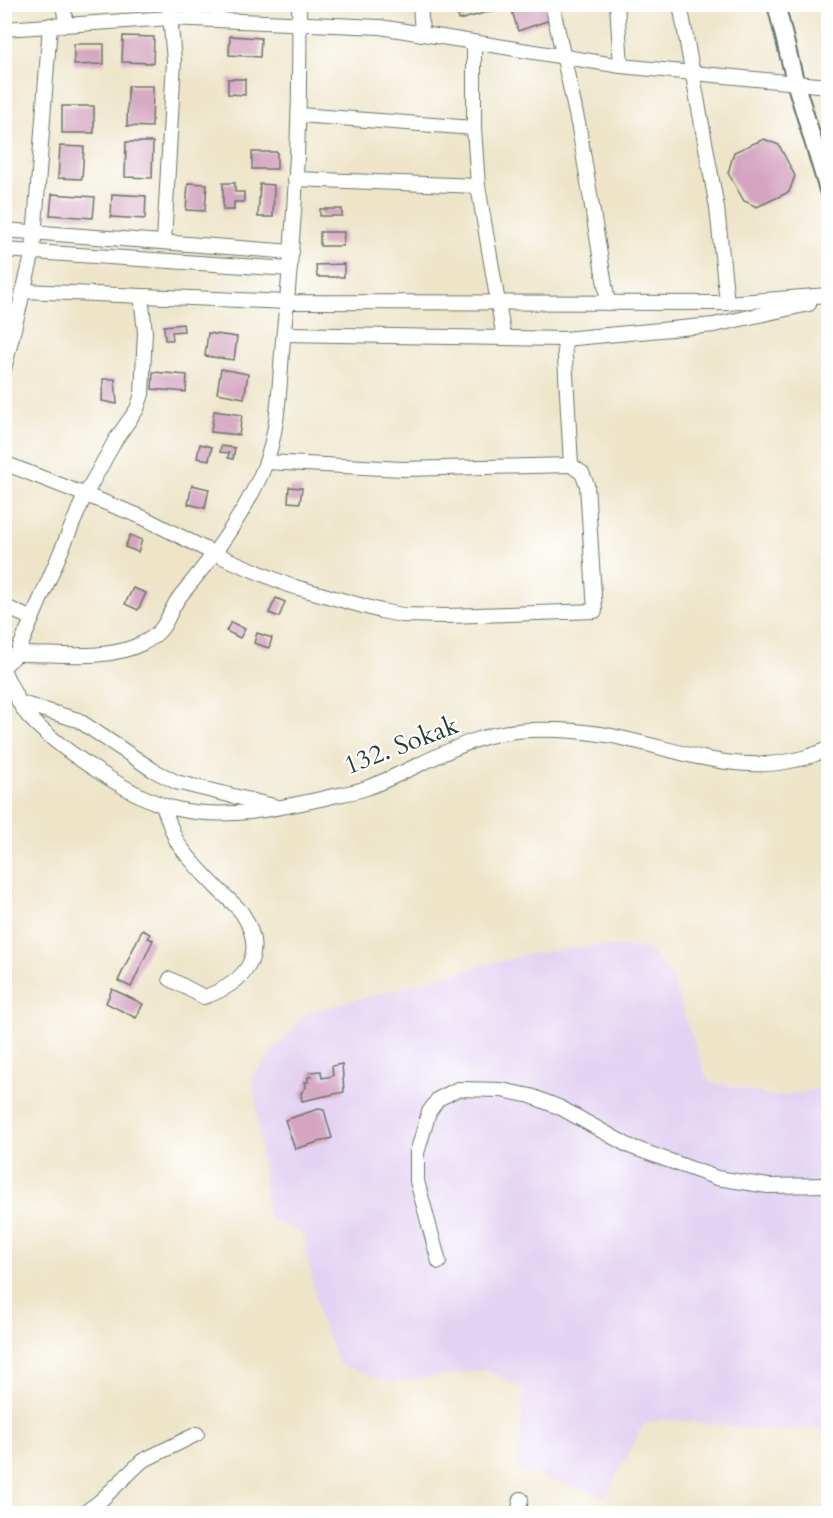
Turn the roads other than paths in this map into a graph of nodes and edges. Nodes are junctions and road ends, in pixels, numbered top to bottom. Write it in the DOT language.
graph roads {
  1 [pos="63,4"];
  2 [pos="120,4"];
  3 [pos="299,4"];
  4 [pos="420,4"];
  5 [pos="552,4"];
  6 [pos="617,4"];
  7 [pos="680,4"];
  8 [pos="776,4"];
  9 [pos="170,11"];
  10 [pos="122,19"];
  11 [pos="66,23"];
  12 [pos="300,23"];
  13 [pos="50,25"];
  14 [pos="4,29"];
  15 [pos="422,34"];
  16 [pos="474,44"];
  17 [pos="563,58"];
  18 [pos="621,66"];
  19 [pos="692,75"];
  20 [pos="796,85"];
  21 [pos="828,86"];
  22 [pos="299,115"];
  23 [pos="474,128"];
  24 [pos="296,179"];
  25 [pos="478,186"];
  26 [pos="828,190"];
  27 [pos="4,230"];
  28 [pos="34,232"];
  29 [pos="164,242"];
  30 [pos="4,250"];
  31 [pos="33,252"];
  32 [pos="292,252"];
  33 [pos="290,269"];
  34 [pos="23,291"];
  35 [pos="141,296"];
  36 [pos="828,297"];
  37 [pos="287,302"];
  38 [pos="499,303"];
  39 [pos="608,303"];
  40 [pos="727,303"];
  41 [pos="284,334"];
  42 [pos="504,338"];
  43 [pos="564,339"];
  44 [pos="4,369"];
  45 [pos="266,462"];
  46 [pos="4,463"];
  47 [pos="571,465"];
  48 [pos="85,495"];
  49 [pos="213,554"];
  50 [pos="4,606"];
  51 [pos="32,619"];
  52 [pos="17,654"];
  53 [pos="4,666"];
  54 [pos="4,672"];
  55 [pos="21,704"];
  56 [pos="828,749"];
  57 [pos="163,806"];
  58 [pos="281,807"];
  59 [pos="170,979"];
  60 [pos="828,1185"];
  61 [pos="439,1262"];
  62 [pos="197,1434"];
  63 [pos="521,1499"];
  64 [pos="83,1514"];
  65 [pos="518,1514"];
  1 -- 11 [label="street"];
  2 -- 10 [label="street"];
  3 -- 12 [label="street"];
  4 -- 15 [label="street"];
  5 -- 17 [label="street"];
  6 -- 18 [label="street"];
  7 -- 19 [label="street"];
  8 -- 20 [label="main road"];
  9 -- 10 [label="street"];
  9 -- 12 [label="street"];
  9 -- 29 [label="street"];
  10 -- 11 [label="street"];
  11 -- 13 [label="street"];
  12 -- 15 [label="street"];
  12 -- 22 [label="street"];
  13 -- 14 [label="street"];
  13 -- 28 [label="street"];
  15 -- 16 [label="street"];
  16 -- 17 [label="street"];
  16 -- 23 [label="street"];
  17 -- 18 [label="street"];
  17 -- 39 [label="street"];
  18 -- 19 [label="street"];
  19 -- 20 [label="street"];
  19 -- 40 [label="street"];
  20 -- 21 [label="street"];
  20 -- 26 [label="main road"];
  22 -- 23 [label="street"];
  22 -- 24 [label="street"];
  23 -- 25 [label="street"];
  24 -- 25 [label="street"];
  24 -- 32 [label="street"];
  25 -- 38 [label="street"];
  27 -- 28 [label="street"];
  28 -- 29 [label="street"];
  28 -- 31 [label="street"];
  29 -- 32 [label="street"];
  30 -- 31 [label="street"];
  31 -- 33 [label="street"];
  31 -- 34 [label="street"];
  32 -- 33 [label="street"];
  33 -- 37 [label="street"];
  34 -- 35 [label="street"];
  34 -- 44 [label="street"];
  35 -- 37 [label="street"];
  35 -- 48 [label="street"];
  36 -- 40 [label="street"];
  36 -- 43 [label="street"];
  37 -- 38 [label="street"];
  37 -- 41 [label="street"];
  38 -- 39 [label="street"];
  38 -- 42 [label="street"];
  39 -- 40 [label="street"];
  41 -- 42 [label="street"];
  41 -- 45 [label="street"];
  42 -- 43 [label="street"];
  43 -- 47 [label="street"];
  45 -- 47 [label="street"];
  45 -- 49 [label="street"];
  46 -- 48 [label="street"];
  47 -- 49 [label="street"];
  48 -- 49 [label="street"];
  48 -- 51 [label="street"];
  49 -- 52 [label="street"];
  50 -- 51 [label="street"];
  51 -- 52 [label="street"];
  52 -- 53 [label="street"];
  54 -- 55 [label="street, 132. Sokak"];
  55 -- 57 [label="street, 132. Sokak"];
  55 -- 58 [label="street"];
  56 -- 58 [label="street, 132. Sokak"];
  57 -- 58 [label="street, 132. Sokak"];
  57 -- 59 [label="street"];
  60 -- 61 [label="street"];
  62 -- 64 [label="street"];
  63 -- 65 [label="street"];
}
